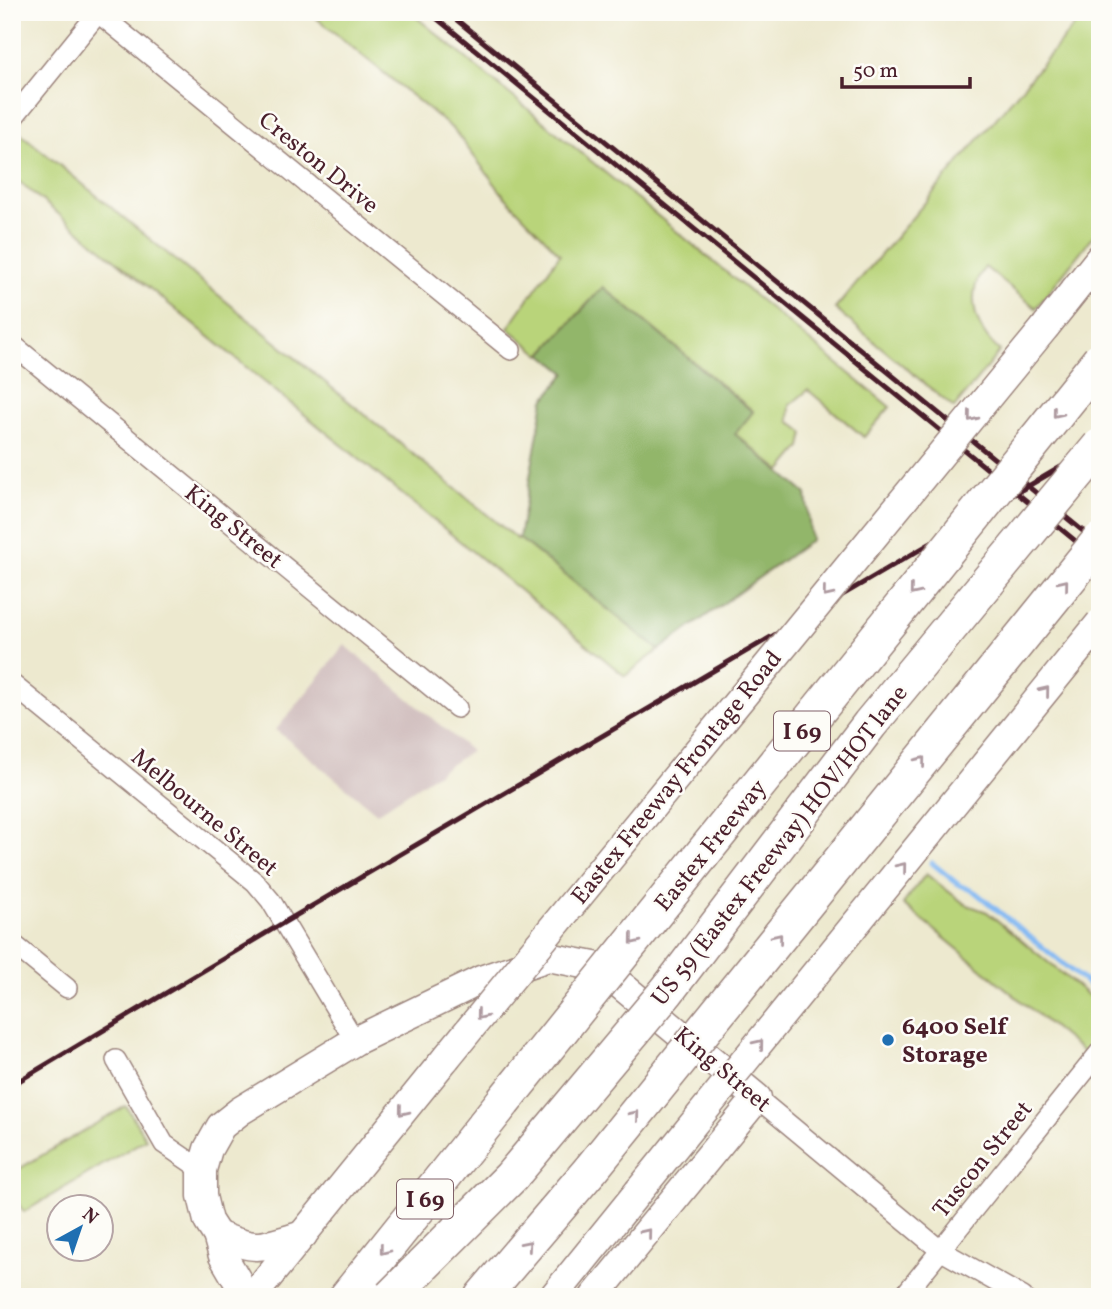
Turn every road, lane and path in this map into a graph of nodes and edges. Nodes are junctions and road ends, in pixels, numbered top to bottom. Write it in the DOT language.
graph roads {
  1 [pos="98,13"];
  2 [pos="12,119"];
  3 [pos="1100,258"];
  4 [pos="12,344"];
  5 [pos="511,350"];
  6 [pos="1100,360"];
  7 [pos="1100,446"];
  8 [pos="1100,540"];
  9 [pos="1100,623"];
  10 [pos="12,684"];
  11 [pos="457,708"];
  12 [pos="12,943"];
  13 [pos="67,988"];
  14 [pos="355,1041"];
  15 [pos="1100,1052"];
  16 [pos="116,1060"];
  17 [pos="757,1098"];
  18 [pos="202,1170"];
  19 [pos="217,1235"];
  20 [pos="303,1235"];
  21 [pos="940,1251"];
  22 [pos="605,1293"];
  23 [pos="244,1297"];
  24 [pos="252,1297"];
  25 [pos="347,1297"];
  26 [pos="391,1297"];
  27 [pos="482,1297"];
  28 [pos="553,1297"];
  29 [pos="902,1297"];
  30 [pos="1023,1297"];
  1 -- 2 [label="street"];
  1 -- 5 [label="street, Creston Drive"];
  3 -- 20 [label="main road, Eastex Freeway Frontage Road, one-way, bridge"];
  4 -- 11 [label="street, King Street"];
  6 -- 25 [label="highway, Eastex Freeway / I 69, one-way, bridge"];
  7 -- 26 [label="highway, US 59 (Eastex Freeway) HOV/HOT lane, bridge"];
  27 -- 8 [label="highway, one-way, bridge"];
  28 -- 9 [label="main road, one-way, bridge"];
  10 -- 14 [label="street, Melbourne Street"];
  12 -- 13 [label="street"];
  14 -- 17 [label="main road, King Street"];
  14 -- 18 [label="main road, King Street"];
  15 -- 21 [label="street, Tuscon Street"];
  16 -- 18 [label="street"];
  17 -- 21 [label="street, King Street"];
  22 -- 17 [label="main road, one-way"];
  18 -- 19 [label="main road"];
  19 -- 20 [label="main road"];
  19 -- 23 [label="main road"];
  20 -- 24 [label="main road, Eastex Freeway Frontage Road"];
  21 -- 29 [label="street, Tuscon Street"];
  21 -- 30 [label="street, King Street"];
}
